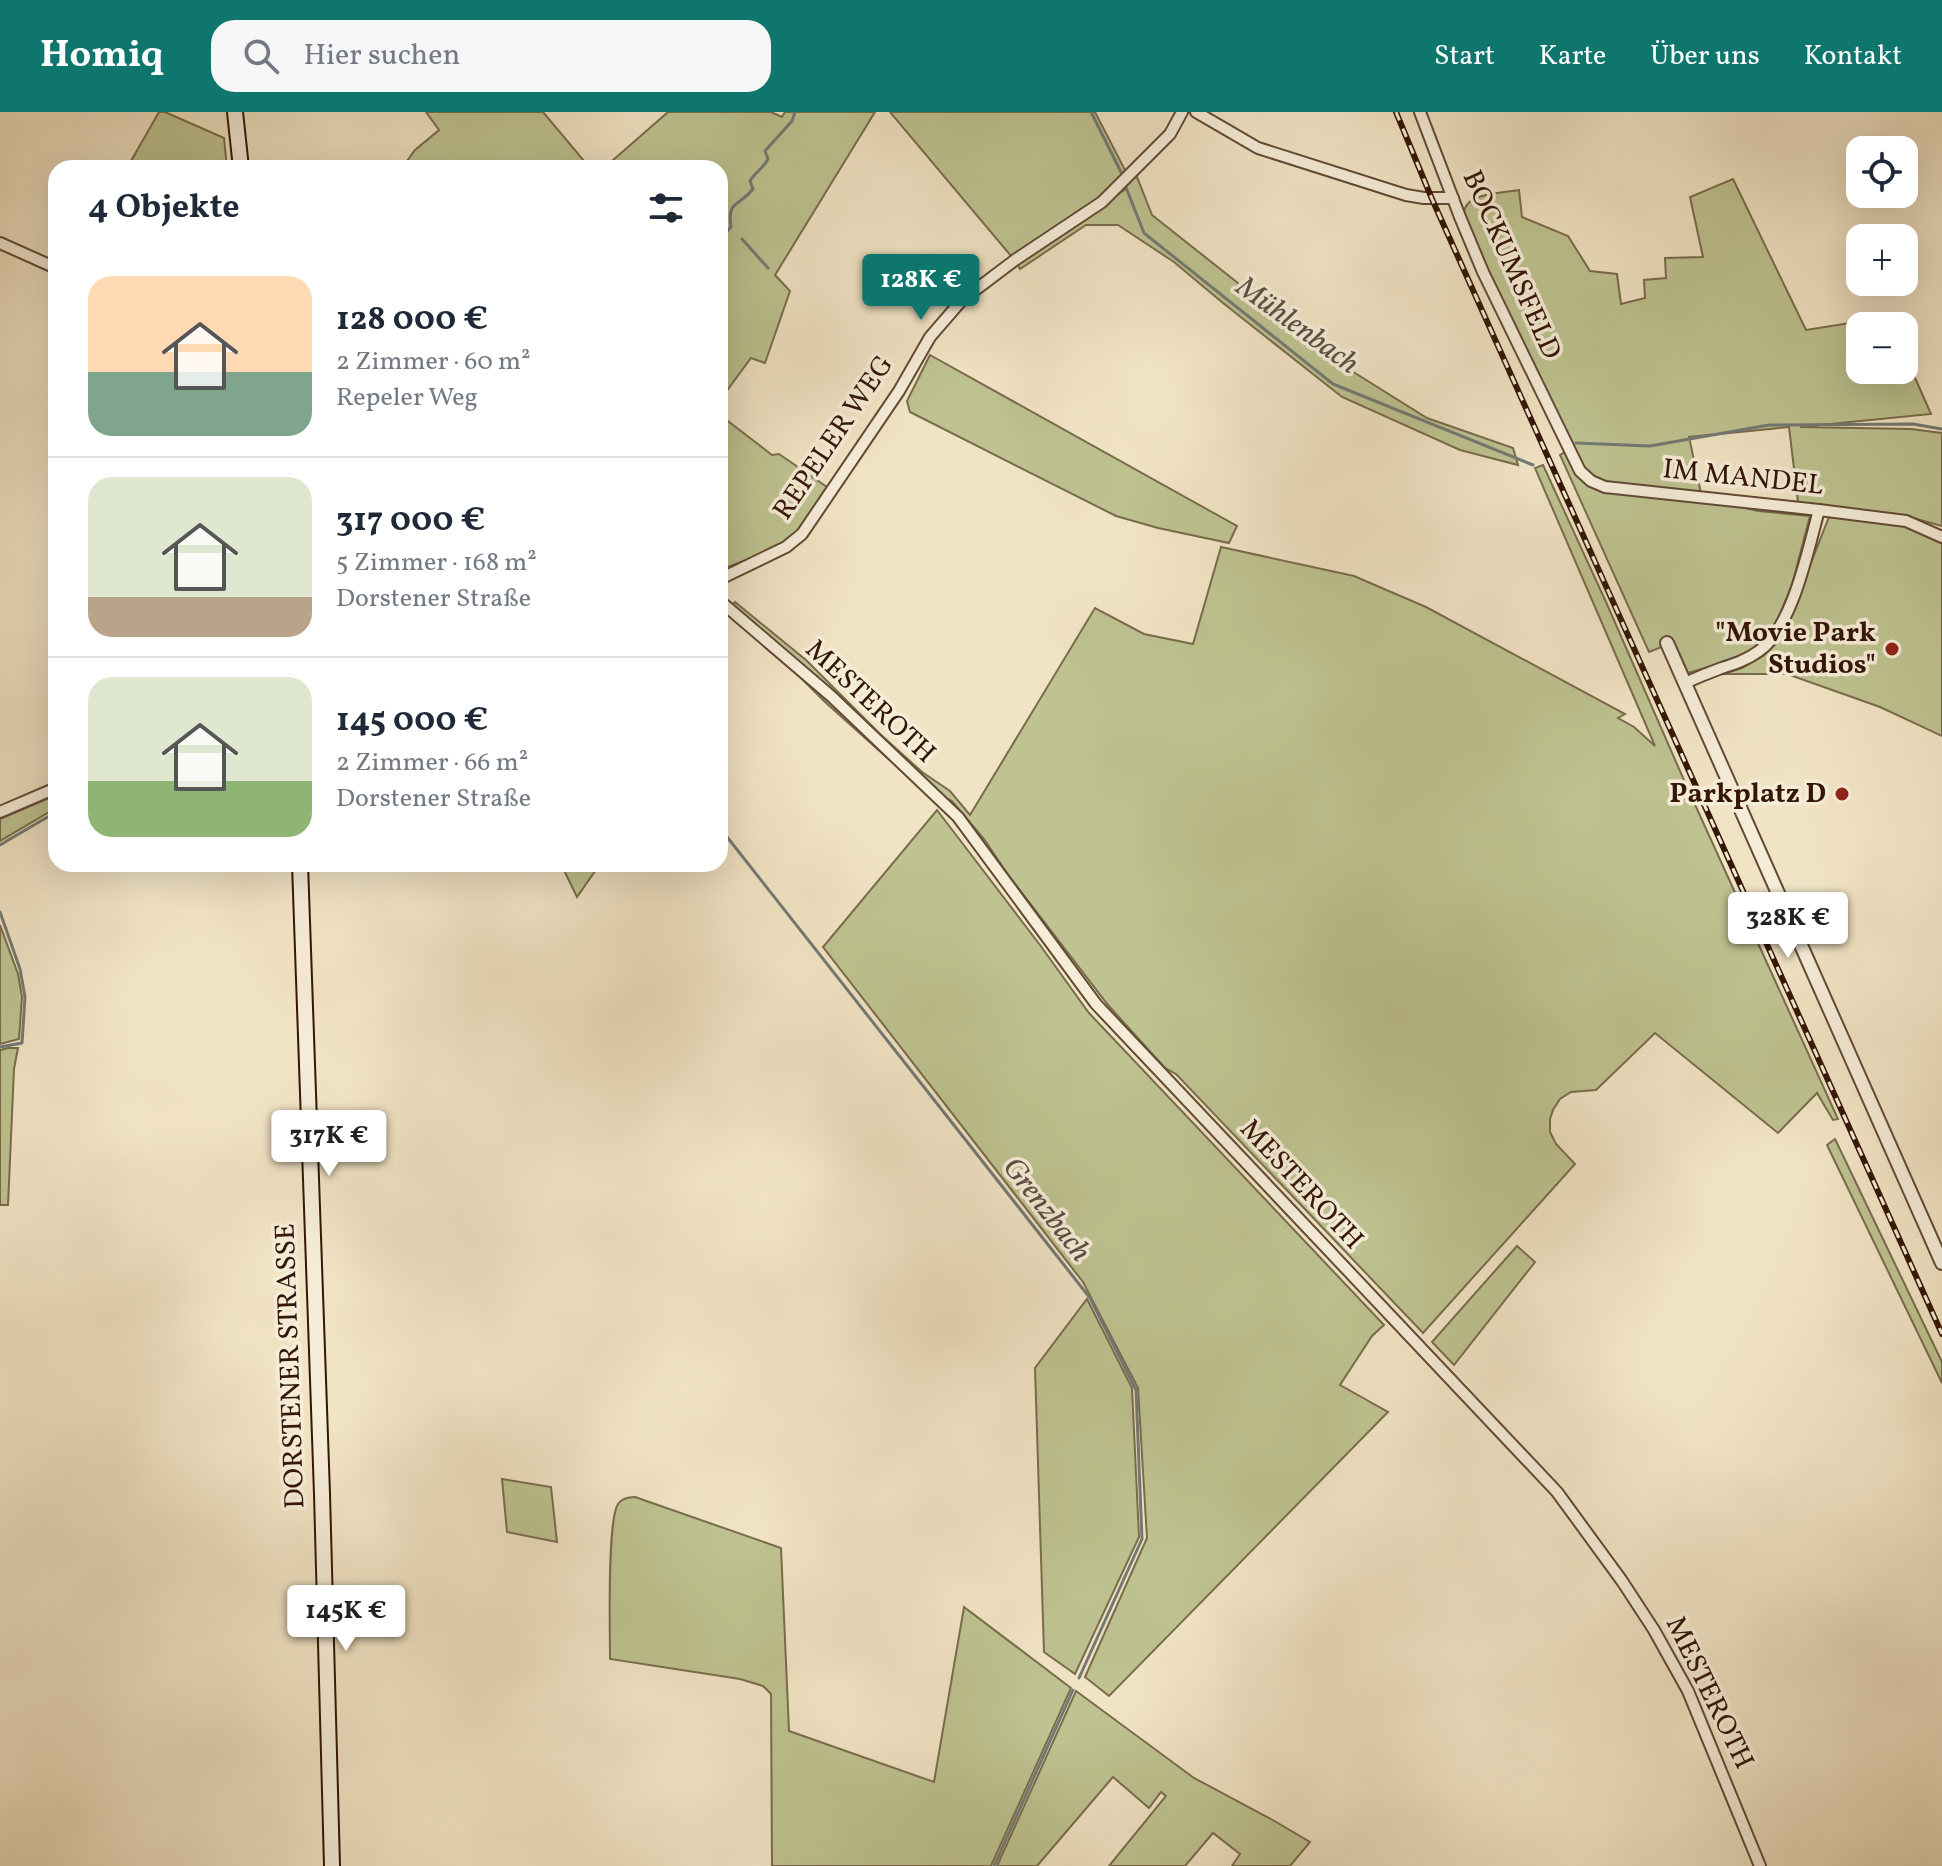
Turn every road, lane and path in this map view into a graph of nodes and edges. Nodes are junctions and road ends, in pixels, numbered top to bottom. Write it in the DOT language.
graph roads {
  1 [pos="235,112"];
  2 [pos="1182,112"];
  3 [pos="1196,112"];
  4 [pos="1420,112"];
  5 [pos="240,160"];
  6 [pos="1453,198"];
  7 [pos="0,243"];
  8 [pos="48,264"];
  9 [pos="1564,436"];
  10 [pos="1819,510"];
  11 [pos="1942,537"];
  12 [pos="728,575"];
  13 [pos="728,608"];
  14 [pos="1667,643"];
  15 [pos="1685,683"];
  16 [pos="48,791"];
  17 [pos="0,812"];
  18 [pos="300,872"];
  19 [pos="1942,1263"];
  20 [pos="332,1866"];
  21 [pos="1760,1866"];
  1 -- 5 [label="main road"];
  2 -- 12 [label="street, REPELER WEG"];
  3 -- 6 [label="street"];
  4 -- 6 [label="street, BOCKUMSFELD"];
  6 -- 9 [label="street, BOCKUMSFELD"];
  7 -- 8 [label="street"];
  9 -- 10 [label="street, IM MANDEL"];
  10 -- 11 [label="street, IM MANDEL"];
  10 -- 15 [label="street"];
  13 -- 21 [label="street, MESTEROTH"];
  14 -- 15 [label="street"];
  15 -- 19 [label="street"];
  16 -- 17 [label="street"];
  18 -- 20 [label="main road, DORSTENER STRASSE"];
}
